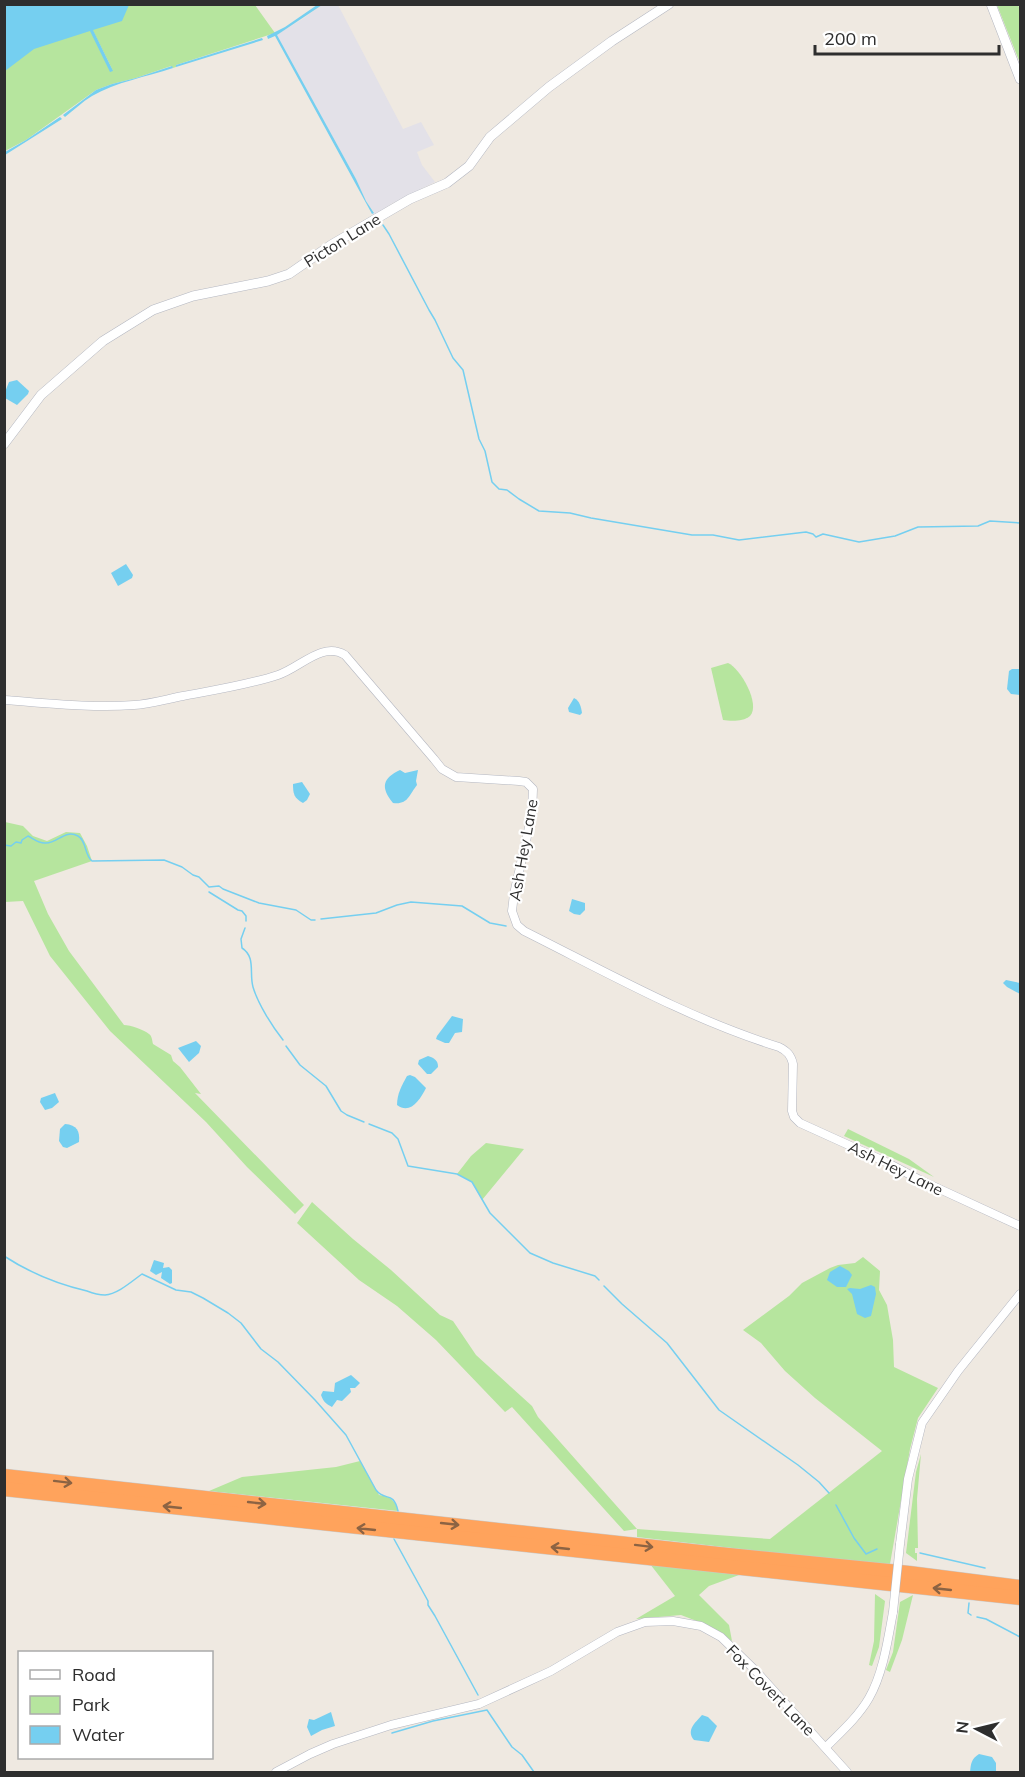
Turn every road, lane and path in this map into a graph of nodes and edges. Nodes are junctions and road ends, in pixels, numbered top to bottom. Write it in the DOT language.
graph roads {
  1 [pos="669,4"];
  2 [pos="991,4"];
  3 [pos="1020,79"];
  4 [pos="4,444"];
  5 [pos="4,700"];
  6 [pos="1020,1226"];
  7 [pos="1020,1294"];
  8 [pos="4,1476"];
  9 [pos="4,1489"];
  10 [pos="1020,1587"];
  11 [pos="1020,1598"];
  12 [pos="826,1748"];
  13 [pos="276,1773"];
  14 [pos="847,1773"];
  1 -- 4 [label="street, Picton Lane"];
  2 -- 3 [label="street"];
  5 -- 6 [label="street, Ash Hey Lane"];
  7 -- 12 [label="street, Fox Covert Lane, bridge"];
  8 -- 10 [label="highway, one-way"];
  11 -- 9 [label="highway, one-way"];
  12 -- 13 [label="street, Fox Covert Lane"];
  12 -- 14 [label="street"];
}
